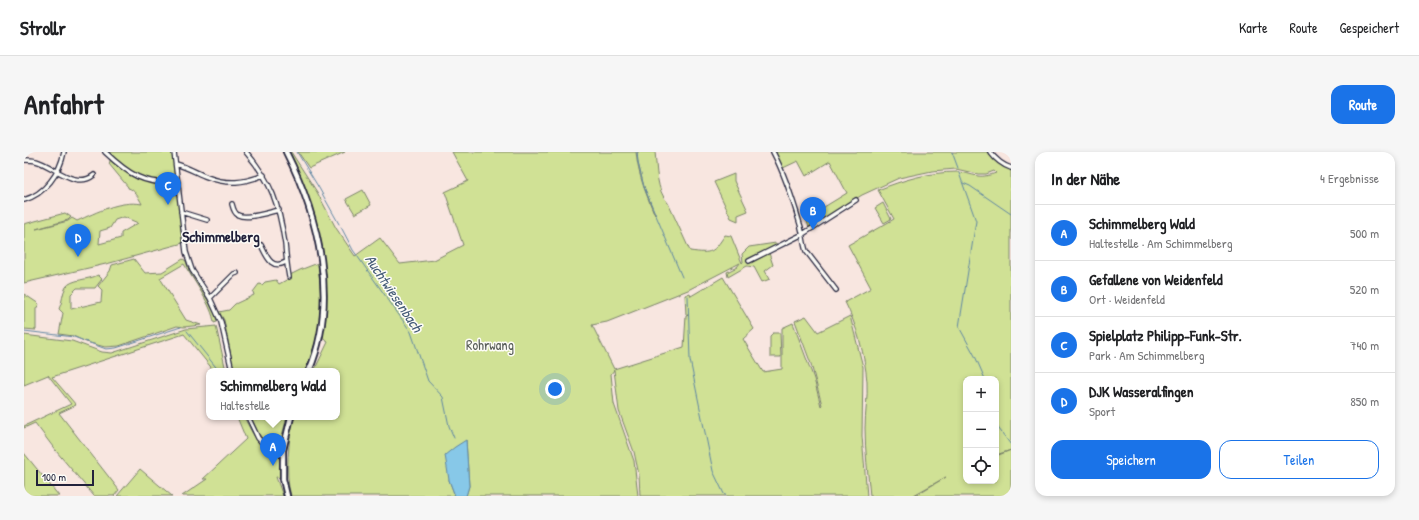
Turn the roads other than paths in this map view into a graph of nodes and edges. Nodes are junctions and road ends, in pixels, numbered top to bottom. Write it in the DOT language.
graph roads {
  1 [pos="64,152"];
  2 [pos="105,152"];
  3 [pos="174,152"];
  4 [pos="246,152"];
  5 [pos="286,152"];
  6 [pos="773,152"];
  7 [pos="990,152"];
  8 [pos="24,160"];
  9 [pos="176,164"];
  10 [pos="1011,168"];
  11 [pos="57,172"];
  12 [pos="94,175"];
  13 [pos="264,175"];
  14 [pos="178,182"];
  15 [pos="24,200"];
  16 [pos="856,200"];
  17 [pos="232,204"];
  18 [pos="279,210"];
  19 [pos="181,212"];
  20 [pos="206,220"];
  21 [pos="803,234"];
  22 [pos="261,245"];
  23 [pos="749,261"];
  24 [pos="286,262"];
  25 [pos="237,273"];
  26 [pos="289,277"];
  27 [pos="836,290"];
  28 [pos="210,298"];
  29 [pos="231,368"];
  30 [pos="310,368"];
  31 [pos="249,420"];
  32 [pos="290,420"];
  33 [pos="283,450"];
  34 [pos="286,496"];
  1 -- 11 [label="street"];
  2 -- 14 [label="street"];
  3 -- 9 [label="street"];
  4 -- 13 [label="street"];
  5 -- 30 [label="street"];
  6 -- 21 [label="street"];
  7 -- 10 [label="street"];
  8 -- 11 [label="street"];
  9 -- 13 [label="street"];
  9 -- 14 [label="street"];
  11 -- 12 [label="street"];
  11 -- 15 [label="street"];
  13 -- 18 [label="street"];
  14 -- 19 [label="street"];
  16 -- 21 [label="street"];
  17 -- 18 [label="street"];
  18 -- 24 [label="street"];
  19 -- 20 [label="street"];
  19 -- 28 [label="street"];
  21 -- 23 [label="street"];
  21 -- 27 [label="street"];
  22 -- 24 [label="street"];
  24 -- 26 [label="street"];
  25 -- 28 [label="street"];
  28 -- 29 [label="street"];
  31 -- 33 [label="street"];
  32 -- 33 [label="street"];
  33 -- 34 [label="street"];
}
